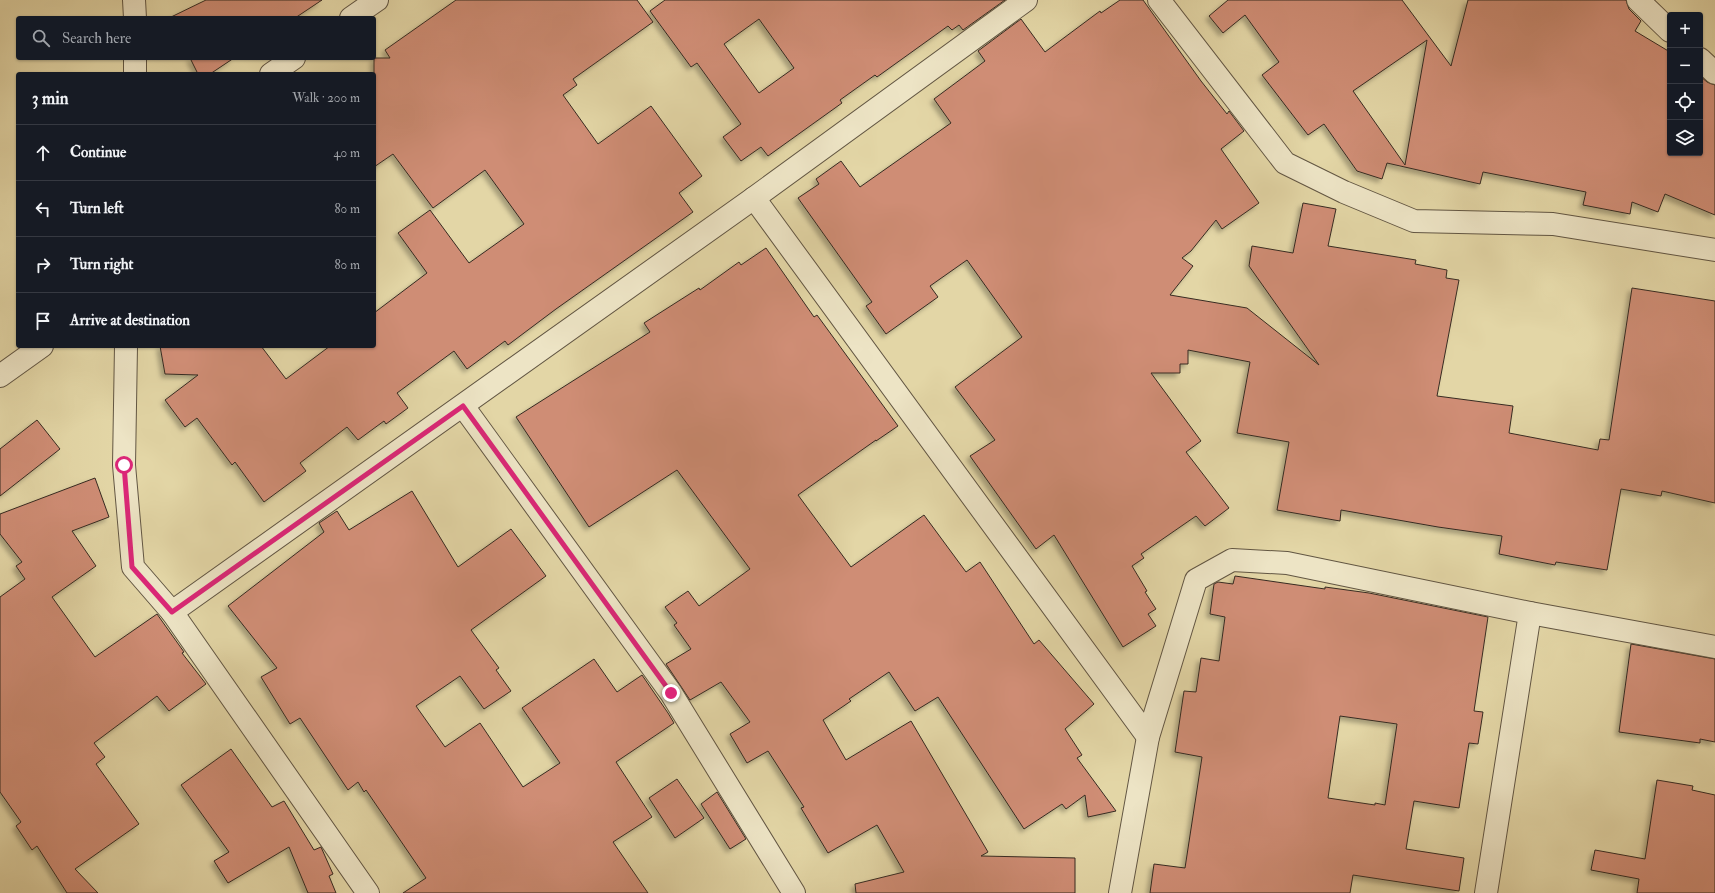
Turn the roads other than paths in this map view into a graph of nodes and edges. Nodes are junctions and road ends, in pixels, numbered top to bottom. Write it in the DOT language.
graph roads {
  1 [pos="134,0"];
  2 [pos="378,0"];
  3 [pos="1026,0"];
  4 [pos="1159,0"];
  5 [pos="1638,0"];
  6 [pos="135,16"];
  7 [pos="355,16"];
  8 [pos="1667,28"];
  9 [pos="135,60"];
  10 [pos="291,60"];
  11 [pos="1703,62"];
  12 [pos="136,72"];
  13 [pos="274,72"];
  14 [pos="1715,73"];
  15 [pos="754,198"];
  16 [pos="1715,250"];
  17 [pos="39,348"];
  18 [pos="126,348"];
  19 [pos="0,376"];
  20 [pos="463,406"];
  21 [pos="172,612"];
  22 [pos="1530,613"];
  23 [pos="1715,647"];
  24 [pos="1148,737"];
  25 [pos="368,893"];
  26 [pos="794,893"];
  27 [pos="1120,893"];
  28 [pos="1486,893"];
  1 -- 6 [label="street"];
  2 -- 7 [label="street"];
  3 -- 15 [label="street"];
  4 -- 16 [label="street"];
  5 -- 8 [label="street"];
  9 -- 12 [label="street"];
  10 -- 13 [label="street"];
  11 -- 14 [label="street"];
  15 -- 20 [label="street"];
  15 -- 24 [label="street"];
  17 -- 19 [label="street"];
  18 -- 21 [label="street"];
  20 -- 21 [label="street"];
  20 -- 26 [label="street"];
  21 -- 25 [label="street"];
  22 -- 23 [label="street"];
  22 -- 24 [label="street"];
  22 -- 28 [label="street"];
  24 -- 27 [label="street"];
}
